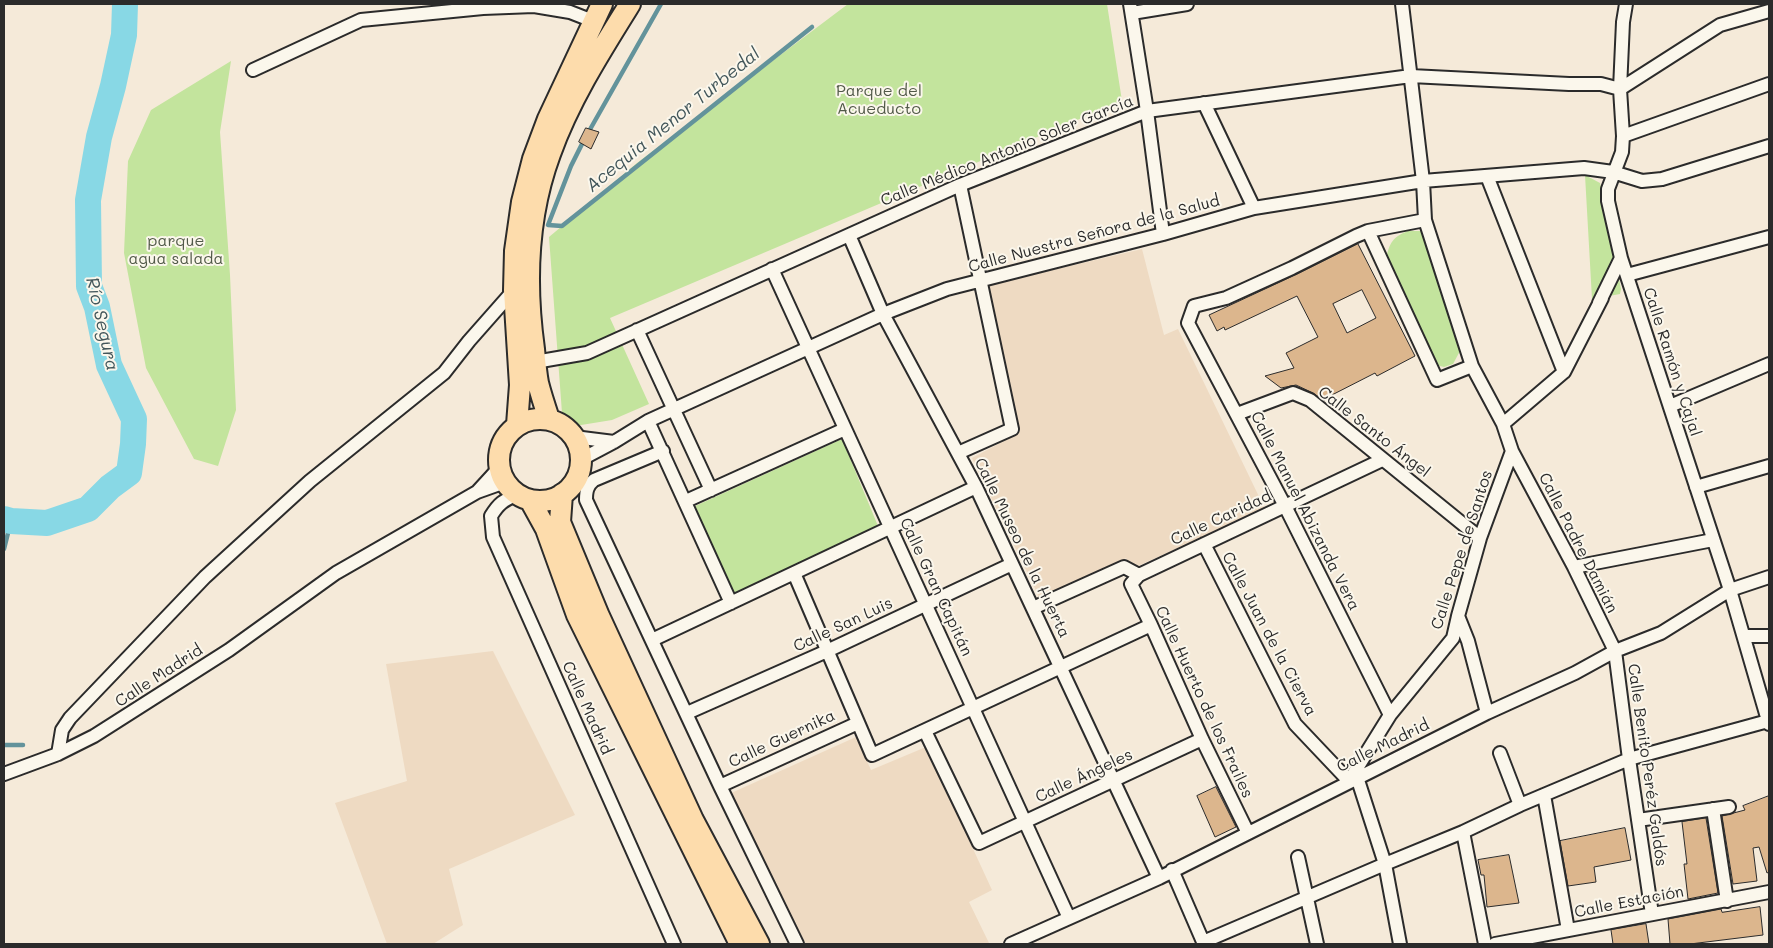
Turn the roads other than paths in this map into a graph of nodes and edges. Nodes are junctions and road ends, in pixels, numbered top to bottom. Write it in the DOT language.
graph roads {
  1 [pos="630,4"];
  2 [pos="1186,4"];
  3 [pos="1402,4"];
  4 [pos="1626,4"];
  5 [pos="1131,8"];
  6 [pos="1769,11"];
  7 [pos="598,12"];
  8 [pos="253,70"];
  9 [pos="1411,76"];
  10 [pos="1769,84"];
  11 [pos="1620,89"];
  12 [pos="1204,103"];
  13 [pos="1147,111"];
  14 [pos="1623,136"];
  15 [pos="1769,146"];
  16 [pos="1613,172"];
  17 [pos="1487,176"];
  18 [pos="1423,181"];
  19 [pos="960,184"];
  20 [pos="1254,208"];
  21 [pos="1425,220"];
  22 [pos="1368,231"];
  23 [pos="1163,234"];
  24 [pos="849,235"];
  25 [pos="1769,237"];
  26 [pos="1621,258"];
  27 [pos="772,269"];
  28 [pos="1627,275"];
  29 [pos="980,280"];
  30 [pos="514,290"];
  31 [pos="882,314"];
  32 [pos="637,330"];
  33 [pos="808,348"];
  34 [pos="535,362"];
  35 [pos="1769,364"];
  36 [pos="1472,366"];
  37 [pos="1564,372"];
  38 [pos="1670,406"];
  39 [pos="674,409"];
  40 [pos="1237,414"];
  41 [pos="548,419"];
  42 [pos="648,421"];
  43 [pos="1503,424"];
  44 [pos="517,426"];
  45 [pos="845,429"];
  46 [pos="574,436"];
  47 [pos="614,442"];
  48 [pos="663,450"];
  49 [pos="1512,451"];
  50 [pos="958,454"];
  51 [pos="580,460"];
  52 [pos="1382,460"];
  53 [pos="1769,466"];
  54 [pos="513,486"];
  55 [pos="976,487"];
  56 [pos="1696,487"];
  57 [pos="711,490"];
  58 [pos="562,494"];
  59 [pos="686,501"];
  60 [pos="1285,506"];
  61 [pos="890,527"];
  62 [pos="1480,538"];
  63 [pos="1713,540"];
  64 [pos="1204,544"];
  65 [pos="1012,564"];
  66 [pos="1574,567"];
  67 [pos="794,573"];
  68 [pos="1769,577"];
  69 [pos="1135,580"];
  70 [pos="1730,590"];
  71 [pos="731,603"];
  72 [pos="926,605"];
  73 [pos="1033,608"];
  74 [pos="1458,616"];
  75 [pos="1151,625"];
  76 [pos="1744,636"];
  77 [pos="1769,636"];
  78 [pos="652,640"];
  79 [pos="827,651"];
  80 [pos="1615,651"];
  81 [pos="1061,667"];
  82 [pos="973,708"];
  83 [pos="1487,712"];
  84 [pos="687,713"];
  85 [pos="1390,715"];
  86 [pos="858,723"];
  87 [pos="1769,723"];
  88 [pos="926,730"];
  89 [pos="1202,739"];
  90 [pos="1500,753"];
  91 [pos="58,754"];
  92 [pos="1629,759"];
  93 [pos="4,774"];
  94 [pos="1353,779"];
  95 [pos="1114,780"];
  96 [pos="720,786"];
  97 [pos="1544,795"];
  98 [pos="1520,805"];
  99 [pos="1729,807"];
  100 [pos="1713,809"];
  101 [pos="1638,820"];
  102 [pos="1025,822"];
  103 [pos="1463,832"];
  104 [pos="1248,833"];
  105 [pos="1298,857"];
  106 [pos="1385,864"];
  107 [pos="1172,870"];
  108 [pos="1159,878"];
  109 [pos="1769,892"];
  110 [pos="1306,898"];
  111 [pos="1727,901"];
  112 [pos="1652,914"];
  113 [pos="1069,918"];
  114 [pos="1568,930"];
  115 [pos="1204,943"];
  116 [pos="674,944"];
  117 [pos="740,944"];
  118 [pos="759,944"];
  119 [pos="797,944"];
  120 [pos="1011,944"];
  121 [pos="1317,944"];
  122 [pos="1400,944"];
  123 [pos="1485,944"];
  124 [pos="1495,944"];
  1 -- 34 [label="main road"];
  2 -- 5 [label="street"];
  3 -- 9 [label="street"];
  4 -- 11 [label="street, Calle Ramón y Cajal"];
  5 -- 13 [label="street"];
  6 -- 11 [label="street"];
  7 -- 8 [label="street"];
  7 -- 30 [label="main road"];
  9 -- 11 [label="street, Calle Médico Antonio Soler García"];
  9 -- 12 [label="street, Calle Médico Antonio Soler García"];
  9 -- 18 [label="street"];
  10 -- 14 [label="street"];
  11 -- 14 [label="street, Calle Ramón y Cajal"];
  12 -- 13 [label="street, Calle Médico Antonio Soler García"];
  12 -- 20 [label="street"];
  13 -- 19 [label="street, Calle Médico Antonio Soler García"];
  13 -- 23 [label="street"];
  14 -- 16 [label="street, Calle Ramón y Cajal"];
  15 -- 16 [label="street, Calle Nuestra Señora de la Salud"];
  16 -- 17 [label="street, Calle Nuestra Señora de la Salud"];
  16 -- 26 [label="street, Calle Ramón y Cajal"];
  17 -- 18 [label="street, Calle Nuestra Señora de la Salud"];
  17 -- 37 [label="street"];
  18 -- 20 [label="street, Calle Nuestra Señora de la Salud"];
  18 -- 21 [label="street"];
  19 -- 24 [label="street, Calle Médico Antonio Soler García"];
  19 -- 29 [label="street"];
  20 -- 23 [label="street, Calle Nuestra Señora de la Salud"];
  21 -- 22 [label="street"];
  21 -- 36 [label="street"];
  22 -- 36 [label="street"];
  22 -- 40 [label="street, Calle Manuel Abizanda Vera"];
  23 -- 29 [label="street, Calle Nuestra Señora de la Salud"];
  24 -- 27 [label="street, Calle Médico Antonio Soler García"];
  24 -- 31 [label="street, Calle Museo de la Huerta"];
  25 -- 28 [label="street"];
  26 -- 28 [label="street, Calle Ramón y Cajal"];
  26 -- 37 [label="street"];
  27 -- 32 [label="street, Calle Médico Antonio Soler García"];
  27 -- 33 [label="street, Calle Gran Capitán"];
  28 -- 38 [label="street, Calle Ramón y Cajal"];
  29 -- 31 [label="street, Calle Nuestra Señora de la Salud"];
  29 -- 50 [label="street"];
  30 -- 44 [label="main road"];
  30 -- 91 [label="street"];
  31 -- 33 [label="street, Calle Nuestra Señora de la Salud"];
  31 -- 50 [label="street, Calle Museo de la Huerta"];
  32 -- 34 [label="street, Calle Médico Antonio Soler García"];
  32 -- 39 [label="street"];
  33 -- 39 [label="street, Calle Nuestra Señora de la Salud"];
  33 -- 45 [label="street, Calle Gran Capitán"];
  34 -- 41 [label="main road"];
  35 -- 38 [label="street"];
  36 -- 43 [label="street"];
  37 -- 43 [label="street"];
  38 -- 56 [label="street, Calle Ramón y Cajal"];
  39 -- 42 [label="street, Calle Nuestra Señora de la Salud"];
  39 -- 57 [label="street"];
  40 -- 52 [label="street, Calle Santo Ángel"];
  40 -- 60 [label="street, Calle Manuel Abizanda Vera"];
  41 -- 44 [label="main road"];
  41 -- 46 [label="main road"];
  42 -- 47 [label="street, Calle Nuestra Señora de la Salud"];
  42 -- 48 [label="street"];
  43 -- 49 [label="street"];
  44 -- 54 [label="main road"];
  45 -- 57 [label="street"];
  45 -- 61 [label="street, Calle Gran Capitán"];
  46 -- 47 [label="street"];
  46 -- 51 [label="main road"];
  47 -- 51 [label="street, Calle Nuestra Señora de la Salud"];
  48 -- 59 [label="street"];
  48 -- 78 [label="street"];
  49 -- 62 [label="street, Calle Pepe de Santos"];
  49 -- 66 [label="street, Calle Padre Damián"];
  50 -- 55 [label="street, Calle Museo de la Huerta"];
  51 -- 58 [label="main road"];
  52 -- 60 [label="street, Calle Caridad"];
  52 -- 62 [label="street, Calle Santo Ángel"];
  53 -- 56 [label="street"];
  54 -- 58 [label="main road"];
  54 -- 91 [label="street, Calle Madrid"];
  54 -- 116 [label="street, Calle Madrid"];
  54 -- 117 [label="main road"];
  55 -- 61 [label="street"];
  55 -- 65 [label="street, Calle Museo de la Huerta"];
  56 -- 63 [label="street, Calle Ramón y Cajal"];
  57 -- 59 [label="street"];
  58 -- 118 [label="main road"];
  59 -- 71 [label="street"];
  60 -- 64 [label="street, Calle Caridad"];
  60 -- 85 [label="street, Calle Manuel Abizanda Vera"];
  61 -- 67 [label="street"];
  61 -- 72 [label="street, Calle Gran Capitán"];
  62 -- 74 [label="street, Calle Pepe de Santos"];
  63 -- 66 [label="street"];
  63 -- 70 [label="street, Calle Ramón y Cajal"];
  64 -- 69 [label="street, Calle Caridad"];
  64 -- 94 [label="street, Calle Juan de la Cierva"];
  65 -- 72 [label="street, Calle San Luis"];
  65 -- 73 [label="street, Calle Museo de la Huerta"];
  66 -- 80 [label="street, Calle Padre Damián"];
  67 -- 71 [label="street"];
  67 -- 79 [label="street"];
  68 -- 70 [label="street, Calle Madrid"];
  69 -- 73 [label="street"];
  69 -- 75 [label="street, Calle Huerto de los Frailes"];
  70 -- 76 [label="street, Calle Ramón y Cajal"];
  70 -- 80 [label="street, Calle Madrid"];
  71 -- 78 [label="street"];
  72 -- 79 [label="street, Calle San Luis"];
  72 -- 82 [label="street, Calle Gran Capitán"];
  73 -- 81 [label="street, Calle Museo de la Huerta"];
  74 -- 83 [label="street"];
  74 -- 85 [label="street, Calle Pepe de Santos"];
  75 -- 81 [label="street"];
  75 -- 89 [label="street, Calle Huerto de los Frailes"];
  76 -- 77 [label="street"];
  76 -- 87 [label="street, Calle Ramón y Cajal"];
  78 -- 84 [label="street"];
  79 -- 84 [label="street, Calle San Luis"];
  79 -- 86 [label="street"];
  80 -- 83 [label="street, Calle Madrid"];
  80 -- 92 [label="street, Calle Benito Peréz Galdós"];
  81 -- 82 [label="street"];
  81 -- 95 [label="street, Calle Museo de la Huerta"];
  82 -- 88 [label="street"];
  82 -- 102 [label="street, Calle Gran Capitán"];
  83 -- 94 [label="street, Calle Madrid"];
  84 -- 96 [label="street"];
  85 -- 94 [label="street, Calle Pepe de Santos"];
  86 -- 88 [label="street"];
  86 -- 96 [label="street, Calle Guernika"];
  87 -- 92 [label="street"];
  88 -- 102 [label="street, Calle Ángeles"];
  89 -- 95 [label="street, Calle Ángeles"];
  89 -- 104 [label="street, Calle Huerto de los Frailes"];
  90 -- 98 [label="street"];
  91 -- 93 [label="street, Calle Madrid"];
  92 -- 97 [label="street"];
  92 -- 101 [label="street, Calle Benito Peréz Galdós"];
  94 -- 104 [label="street, Calle Madrid"];
  94 -- 106 [label="street"];
  95 -- 102 [label="street, Calle Ángeles"];
  95 -- 108 [label="street, Calle Museo de la Huerta"];
  96 -- 119 [label="street"];
  97 -- 98 [label="street"];
  97 -- 114 [label="street"];
  98 -- 103 [label="street"];
  99 -- 100 [label="street"];
  100 -- 101 [label="street"];
  100 -- 111 [label="street"];
  101 -- 112 [label="street, Calle Benito Peréz Galdós"];
  102 -- 113 [label="street, Calle Gran Capitán"];
  103 -- 106 [label="street"];
  103 -- 123 [label="street"];
  104 -- 107 [label="street, Calle Madrid"];
  105 -- 110 [label="street"];
  106 -- 110 [label="street"];
  106 -- 122 [label="street"];
  107 -- 108 [label="street, Calle Madrid"];
  107 -- 115 [label="street"];
  108 -- 113 [label="street, Calle Madrid"];
  109 -- 111 [label="street, Calle Estación"];
  110 -- 115 [label="street"];
  110 -- 121 [label="street"];
  111 -- 112 [label="street, Calle Estación"];
  112 -- 114 [label="street, Calle Estación"];
  113 -- 120 [label="street, Calle Madrid"];
  114 -- 124 [label="street, Calle Estación"];
}
